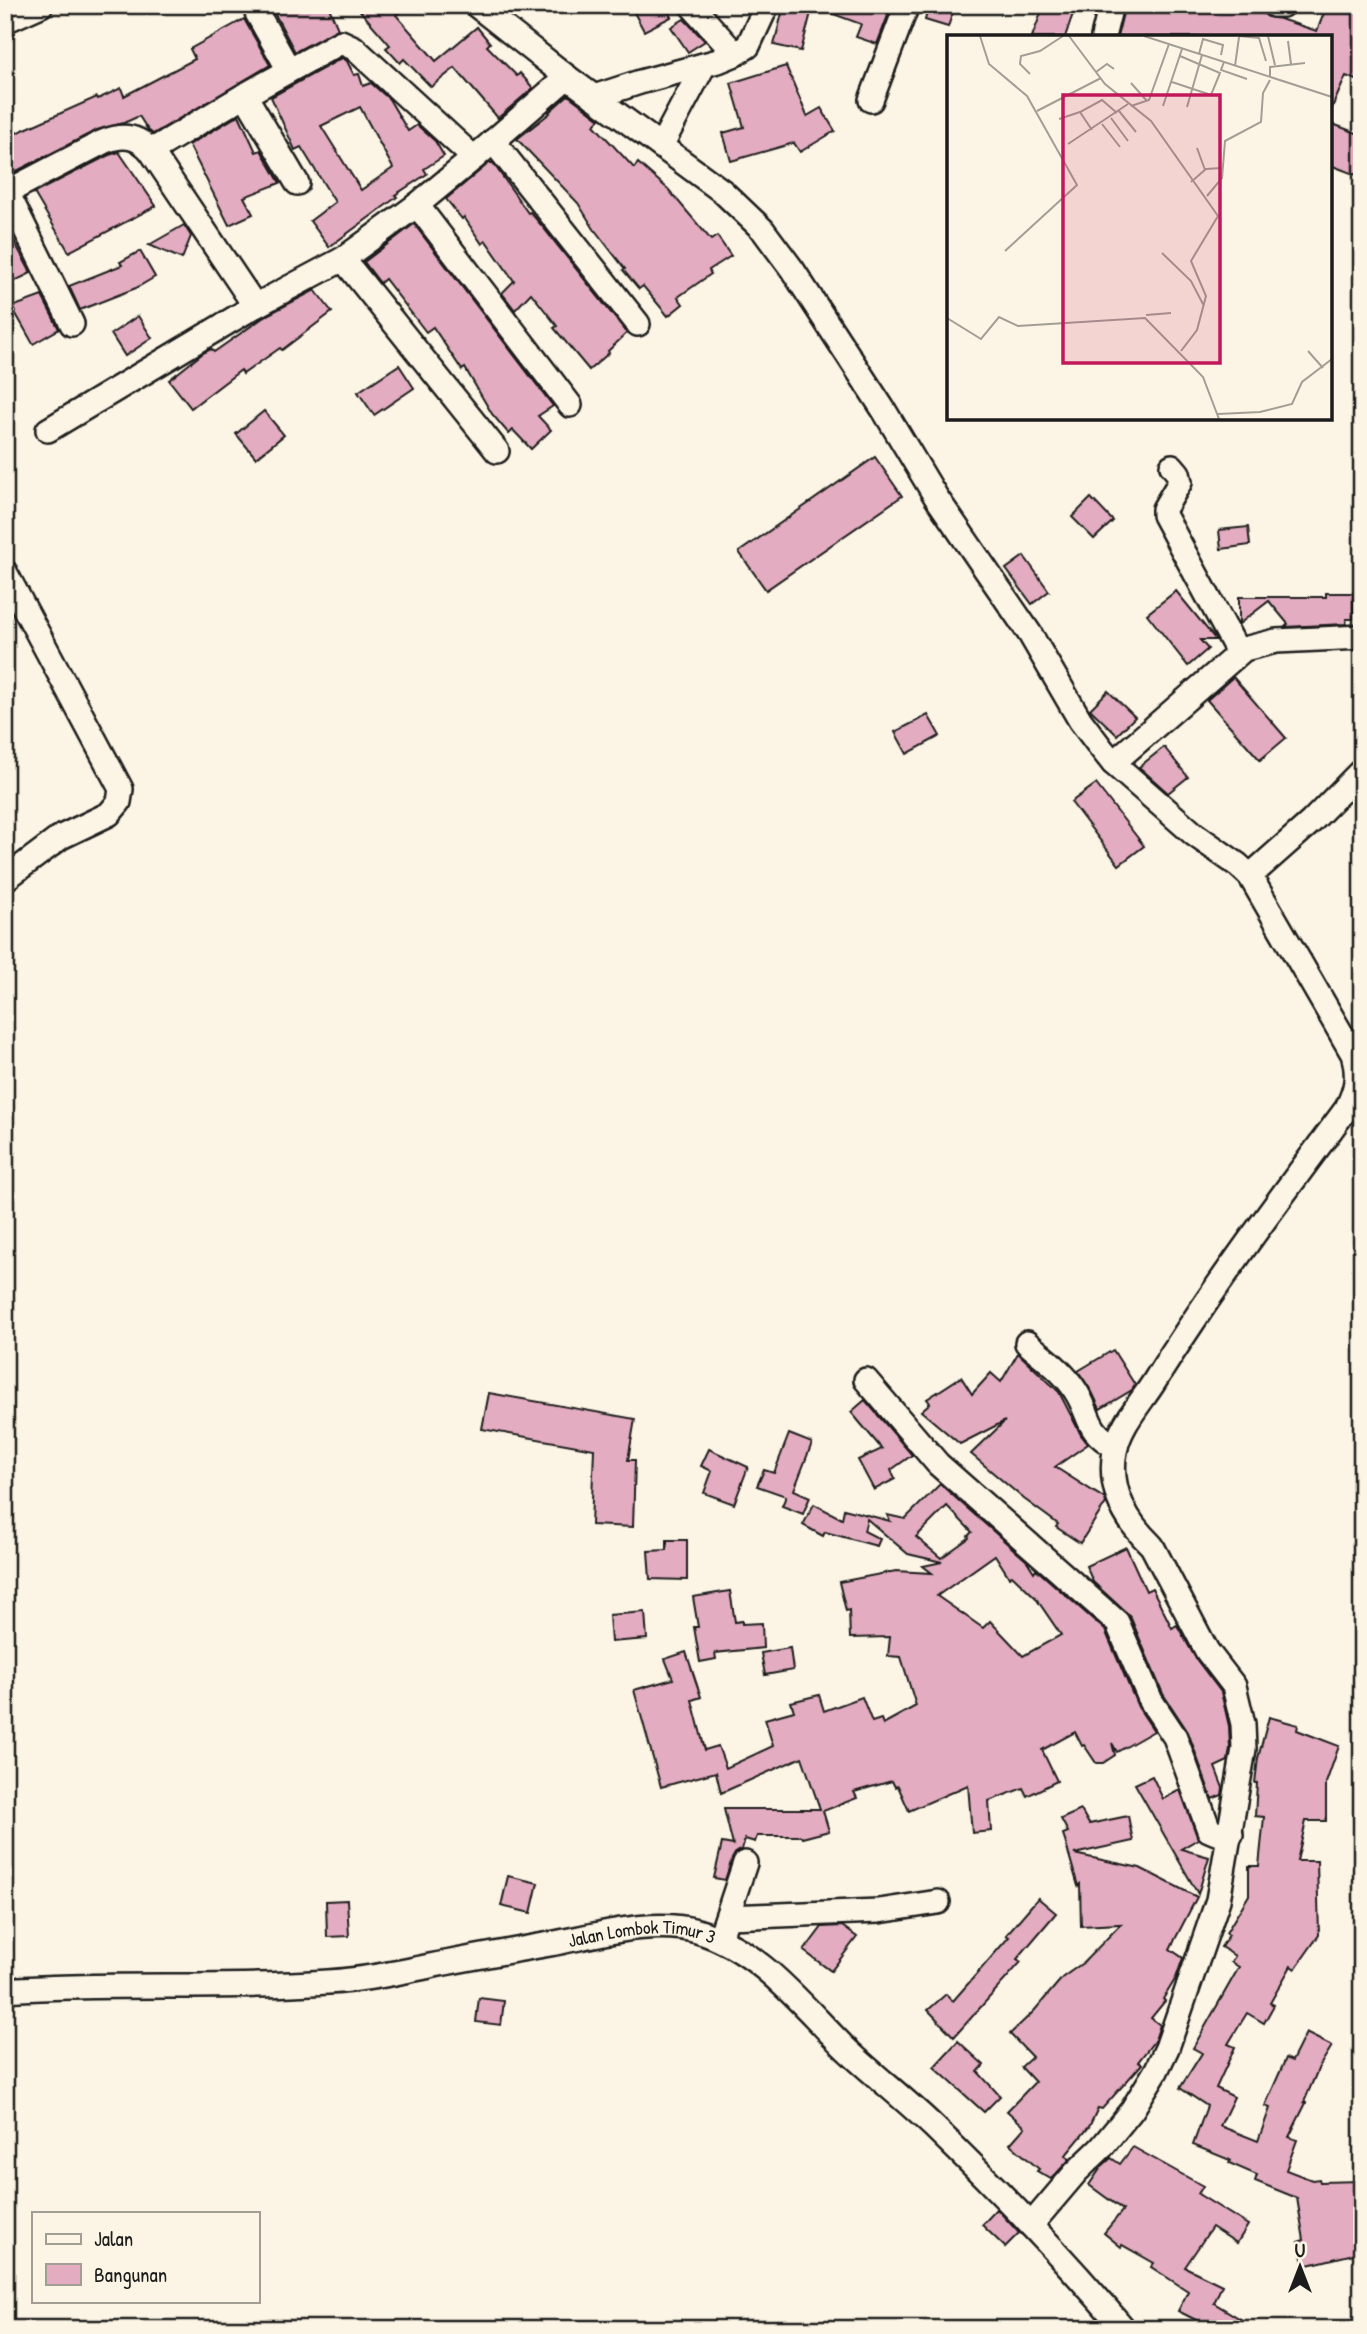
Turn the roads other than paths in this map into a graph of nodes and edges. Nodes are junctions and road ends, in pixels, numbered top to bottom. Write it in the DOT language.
graph roads {
  1 [pos="41,5"];
  2 [pos="476,5"];
  3 [pos="691,5"];
  4 [pos="767,5"];
  5 [pos="907,5"];
  6 [pos="1111,5"];
  7 [pos="1274,5"];
  8 [pos="1282,5"];
  9 [pos="257,13"];
  10 [pos="5,21"];
  11 [pos="1103,35"];
  12 [pos="735,54"];
  13 [pos="704,65"];
  14 [pos="289,70"];
  15 [pos="567,77"];
  16 [pos="245,95"];
  17 [pos="594,97"];
  18 [pos="871,100"];
  19 [pos="493,141"];
  20 [pos="661,146"];
  21 [pos="151,151"];
  22 [pos="474,158"];
  23 [pos="297,183"];
  24 [pos="6,192"];
  25 [pos="417,205"];
  26 [pos="343,259"];
  27 [pos="255,306"];
  28 [pos="72,324"];
  29 [pos="638,324"];
  30 [pos="570,405"];
  31 [pos="48,430"];
  32 [pos="497,451"];
  33 [pos="1172,466"];
  34 [pos="5,572"];
  35 [pos="1362,638"];
  36 [pos="1238,652"];
  37 [pos="1113,763"];
  38 [pos="1362,770"];
  39 [pos="1250,876"];
  40 [pos="5,879"];
  41 [pos="1027,1343"];
  42 [pos="866,1380"];
  43 [pos="1116,1447"];
  44 [pos="1231,1834"];
  45 [pos="745,1863"];
  46 [pos="938,1902"];
  47 [pos="728,1917"];
  48 [pos="718,1938"];
  49 [pos="5,1990"];
  50 [pos="1031,2225"];
  51 [pos="1124,2329"];
  1 -- 10 [label="street"];
  2 -- 15 [label="street"];
  3 -- 12 [label="street"];
  4 -- 12 [label="street"];
  5 -- 18 [label="street"];
  6 -- 11 [label="street"];
  7 -- 8 [label="street"];
  9 -- 14 [label="street"];
  12 -- 13 [label="street"];
  13 -- 17 [label="street"];
  13 -- 20 [label="street"];
  14 -- 16 [label="street"];
  14 -- 22 [label="street"];
  15 -- 17 [label="street"];
  15 -- 19 [label="street"];
  16 -- 21 [label="street"];
  16 -- 23 [label="street"];
  17 -- 20 [label="street"];
  19 -- 22 [label="street"];
  19 -- 29 [label="street"];
  20 -- 37 [label="street"];
  21 -- 24 [label="street"];
  21 -- 27 [label="street"];
  22 -- 25 [label="street"];
  24 -- 28 [label="street"];
  25 -- 26 [label="street"];
  25 -- 30 [label="street"];
  26 -- 27 [label="street"];
  26 -- 32 [label="street"];
  27 -- 31 [label="street"];
  33 -- 36 [label="street"];
  34 -- 40 [label="street"];
  35 -- 36 [label="street"];
  36 -- 37 [label="street"];
  37 -- 39 [label="street"];
  38 -- 39 [label="street"];
  39 -- 43 [label="street"];
  41 -- 43 [label="street"];
  42 -- 44 [label="street"];
  43 -- 44 [label="street"];
  44 -- 50 [label="street"];
  45 -- 47 [label="street"];
  46 -- 47 [label="street"];
  47 -- 48 [label="street"];
  48 -- 49 [label="street, Jalan Lombok Timur 3"];
  48 -- 50 [label="street, Jalan Lombok Timur 3"];
  50 -- 51 [label="street, Jalan Lombok Timur 3"];
}
